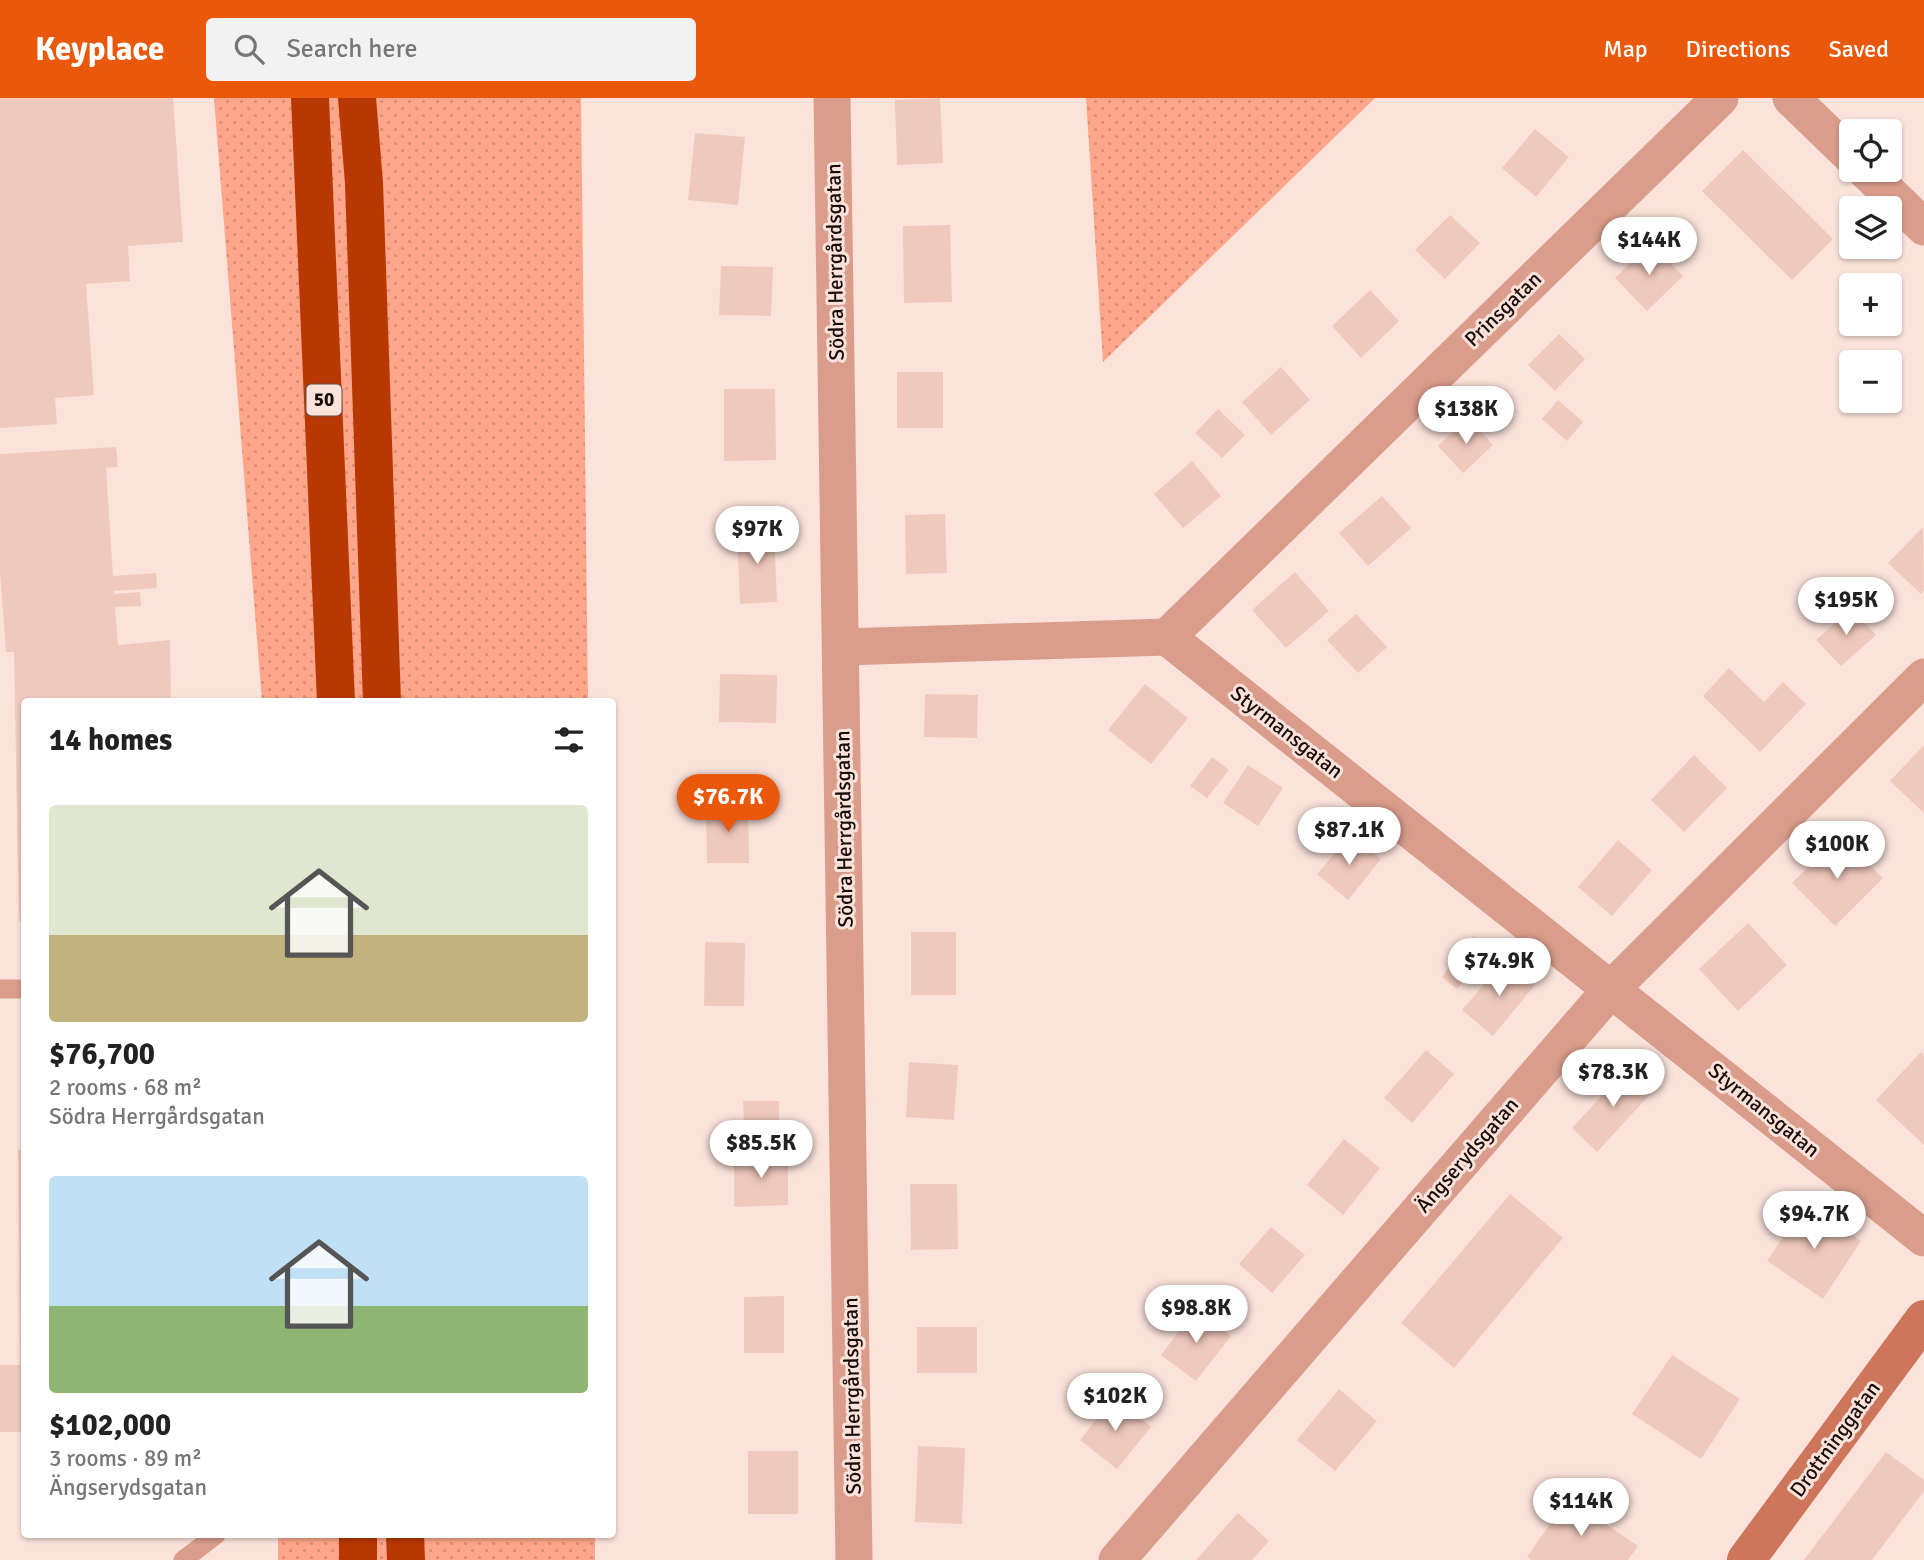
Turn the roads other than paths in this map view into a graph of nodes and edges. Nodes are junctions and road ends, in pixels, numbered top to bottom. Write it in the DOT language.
graph roads {
  1 [pos="310,98"];
  2 [pos="358,98"];
  3 [pos="832,98"];
  4 [pos="1720,98"];
  5 [pos="1791,98"];
  6 [pos="1839,144"];
  7 [pos="1877,182"];
  8 [pos="1924,227"];
  9 [pos="1167,637"];
  10 [pos="842,647"];
  11 [pos="1924,677"];
  12 [pos="336,698"];
  13 [pos="382,698"];
  14 [pos="1612,988"];
  15 [pos="0,989"];
  16 [pos="21,989"];
  17 [pos="1924,1238"];
  18 [pos="1924,1319"];
  19 [pos="212,1538"];
  20 [pos="358,1538"];
  21 [pos="405,1538"];
  22 [pos="183,1560"];
  23 [pos="358,1560"];
  24 [pos="406,1560"];
  25 [pos="854,1560"];
  26 [pos="1117,1560"];
  27 [pos="1746,1560"];
  1 -- 12 [label="highway, 50"];
  2 -- 13 [label="highway, 50"];
  3 -- 10 [label="street, Södra Herrgårdsgatan"];
  4 -- 9 [label="street, Prinsgatan"];
  5 -- 6 [label="street"];
  7 -- 8 [label="street"];
  9 -- 10 [label="street"];
  9 -- 14 [label="street, Styrmansgatan"];
  10 -- 25 [label="street, Södra Herrgårdsgatan"];
  11 -- 14 [label="street, Ängserydsgatan"];
  14 -- 17 [label="street, Styrmansgatan"];
  14 -- 26 [label="street, Ängserydsgatan"];
  15 -- 16 [label="lane"];
  18 -- 27 [label="street, Drottninggatan"];
  19 -- 22 [label="lane"];
  20 -- 23 [label="highway"];
  21 -- 24 [label="highway"];
}
